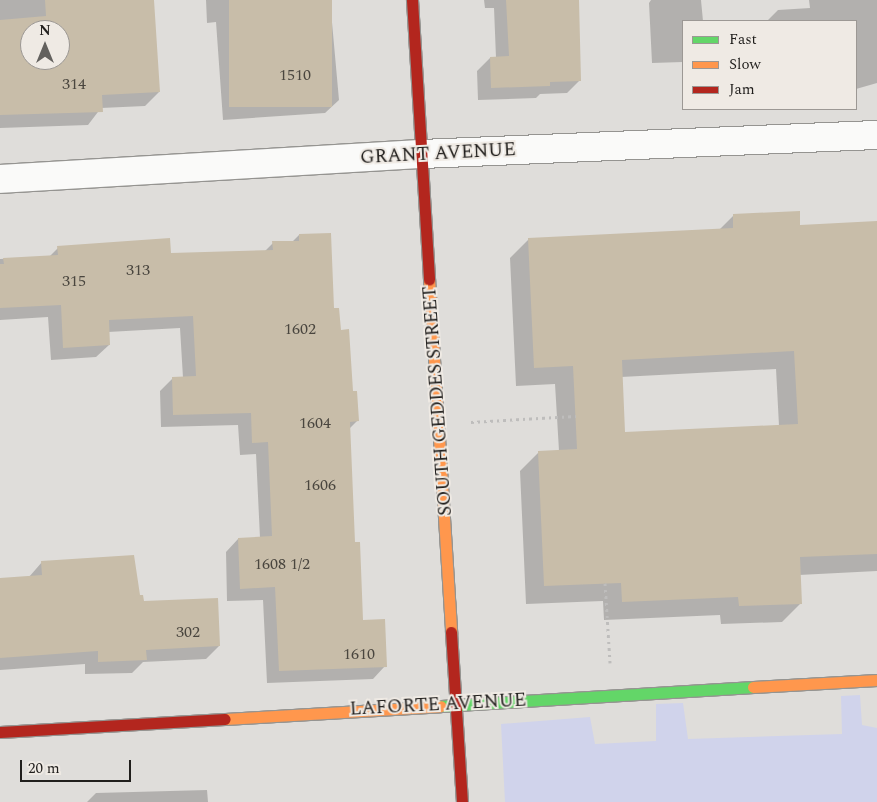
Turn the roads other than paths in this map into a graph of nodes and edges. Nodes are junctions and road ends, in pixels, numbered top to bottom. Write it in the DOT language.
graph roads {
  1 [pos="412,0"];
  2 [pos="877,136"];
  3 [pos="422,154"];
  4 [pos="0,179"];
  5 [pos="877,680"];
  6 [pos="456,703"];
  7 [pos="0,732"];
  8 [pos="462,802"];
  1 -- 3 [label="street, SOUTH GEDDES STREET"];
  2 -- 3 [label="street, GRANT AVENUE"];
  3 -- 4 [label="street, GRANT AVENUE"];
  3 -- 6 [label="street, SOUTH GEDDES STREET"];
  5 -- 6 [label="street, LAFORTE AVENUE"];
  6 -- 7 [label="street, LAFORTE AVENUE"];
  6 -- 8 [label="street, SOUTH GEDDES STREET"];
}
